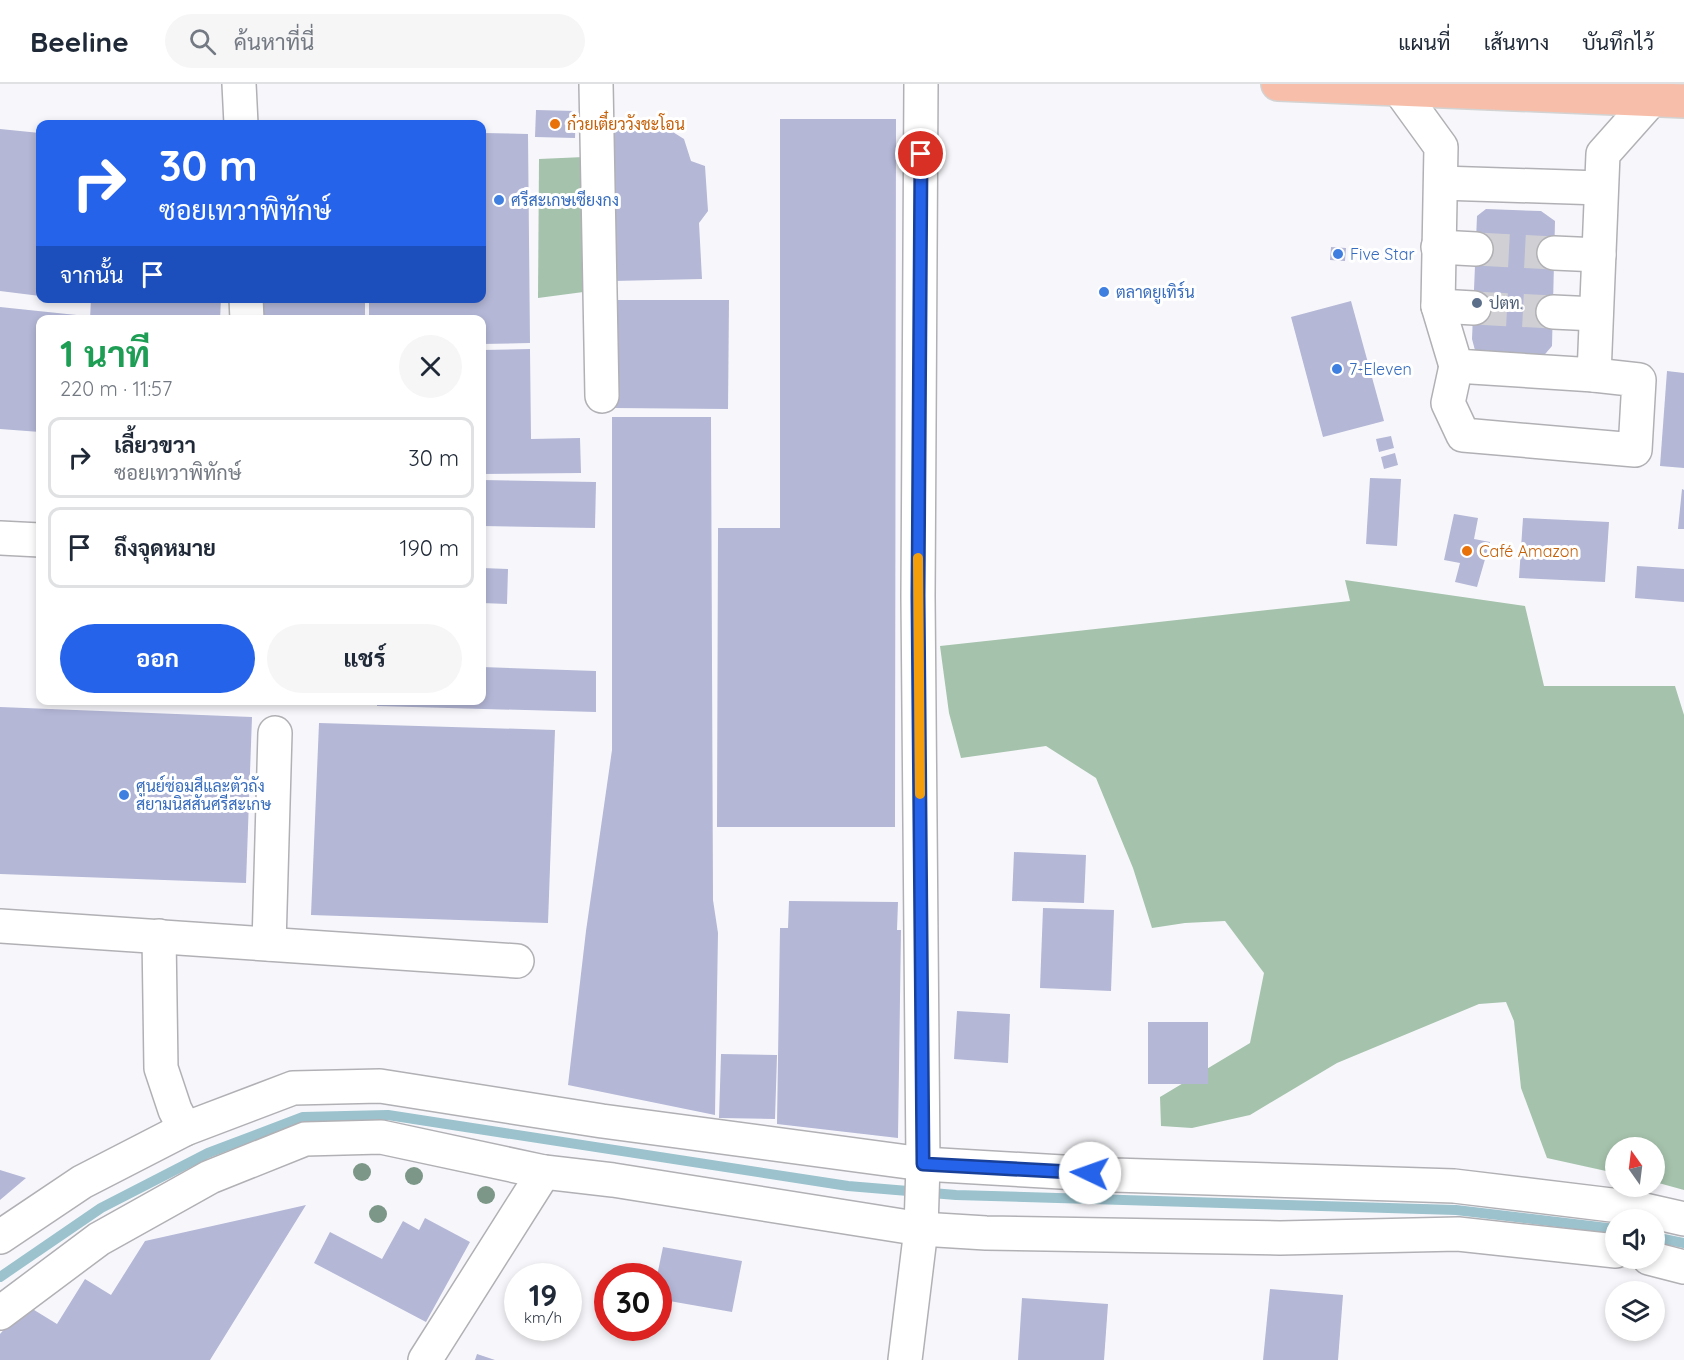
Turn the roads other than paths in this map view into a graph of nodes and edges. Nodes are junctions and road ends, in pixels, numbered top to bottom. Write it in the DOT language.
graph roads {
  1 [pos="239,84"];
  2 [pos="596,84"];
  3 [pos="921,84"];
  4 [pos="1278,84"];
  5 [pos="1399,89"];
  6 [pos="1651,100"];
  7 [pos="1684,101"];
  8 [pos="241,120"];
  9 [pos="1441,183"];
  10 [pos="1601,188"];
  11 [pos="1438,247"];
  12 [pos="1476,249"];
  13 [pos="1554,253"];
  14 [pos="1599,255"];
  15 [pos="1438,306"];
  16 [pos="1474,308"];
  17 [pos="1553,312"];
  18 [pos="1596,314"];
  19 [pos="1456,366"];
  20 [pos="1594,375"];
  21 [pos="603,396"];
  22 [pos="0,538"];
  23 [pos="36,540"];
  24 [pos="276,733"];
  25 [pos="0,926"];
  26 [pos="159,936"];
  27 [pos="269,944"];
  28 [pos="517,961"];
  29 [pos="185,1129"];
  30 [pos="544,1172"];
  31 [pos="922,1198"];
  32 [pos="1684,1219"];
  33 [pos="0,1238"];
  34 [pos="1605,1250"];
  35 [pos="1665,1262"];
  36 [pos="1684,1267"];
  37 [pos="0,1313"];
  38 [pos="425,1360"];
  39 [pos="905,1360"];
  1 -- 8 [label="street"];
  2 -- 21 [label="street"];
  3 -- 31 [label="street"];
  4 -- 5 [label="main road"];
  5 -- 6 [label="main road"];
  5 -- 9 [label="street"];
  6 -- 7 [label="main road"];
  6 -- 10 [label="street"];
  9 -- 10 [label="street"];
  9 -- 11 [label="street"];
  10 -- 14 [label="street"];
  11 -- 12 [label="street"];
  11 -- 15 [label="street"];
  13 -- 14 [label="street"];
  14 -- 18 [label="street"];
  15 -- 16 [label="street"];
  15 -- 19 [label="street"];
  17 -- 18 [label="street"];
  18 -- 20 [label="street"];
  19 -- 20 [label="street"];
  19 -- 20 [label="street"];
  22 -- 23 [label="street"];
  24 -- 27 [label="street"];
  25 -- 26 [label="street"];
  26 -- 27 [label="street"];
  26 -- 29 [label="street"];
  27 -- 28 [label="street"];
  29 -- 31 [label="street"];
  29 -- 33 [label="street"];
  30 -- 31 [label="street"];
  30 -- 37 [label="street"];
  30 -- 38 [label="street"];
  31 -- 32 [label="street"];
  31 -- 34 [label="street"];
  31 -- 39 [label="street"];
  35 -- 36 [label="street"];
}
